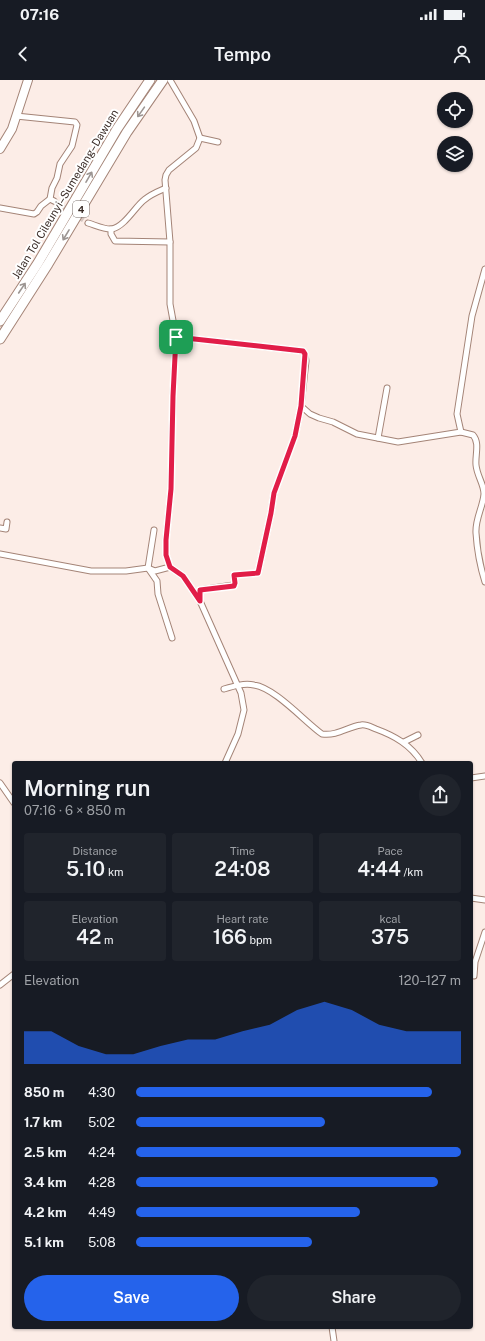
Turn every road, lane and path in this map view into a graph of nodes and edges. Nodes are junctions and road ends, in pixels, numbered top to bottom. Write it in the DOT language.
graph roads {
  1 [pos="28,80"];
  2 [pos="150,80"];
  3 [pos="163,80"];
  4 [pos="170,80"];
  5 [pos="16,116"];
  6 [pos="200,138"];
  7 [pos="218,142"];
  8 [pos="0,149"];
  9 [pos="166,188"];
  10 [pos="0,208"];
  11 [pos="88,223"];
  12 [pos="111,229"];
  13 [pos="170,242"];
  14 [pos="485,269"];
  15 [pos="0,321"];
  16 [pos="176,337"];
  17 [pos="0,339"];
  18 [pos="387,388"];
  19 [pos="301,406"];
  20 [pos="461,432"];
  21 [pos="378,438"];
  22 [pos="7,522"];
  23 [pos="0,528"];
  24 [pos="154,530"];
  25 [pos="0,554"];
  26 [pos="170,567"];
  27 [pos="148,568"];
  28 [pos="485,582"];
  29 [pos="200,601"];
  30 [pos="172,638"];
  31 [pos="238,685"];
  32 [pos="224,689"];
  33 [pos="418,735"];
  34 [pos="404,742"];
  35 [pos="226,761"];
  36 [pos="420,761"];
  37 [pos="485,776"];
  38 [pos="473,778"];
  39 [pos="0,783"];
  40 [pos="12,800"];
  41 [pos="473,898"];
  42 [pos="485,900"];
  43 [pos="485,932"];
  44 [pos="12,976"];
  45 [pos="474,976"];
  46 [pos="0,985"];
  47 [pos="332,1329"];
  48 [pos="334,1341"];
  1 -- 5 [label="main road"];
  15 -- 2 [label="highway, Jalan Tol Cileunyi–Sumedang–Dawuan / 4, one-way"];
  3 -- 17 [label="highway, Jalan Tol Cileunyi–Sumedang–Dawuan / 4, one-way"];
  4 -- 6 [label="street"];
  5 -- 8 [label="main road"];
  5 -- 10 [label="street"];
  6 -- 7 [label="street"];
  6 -- 9 [label="street"];
  9 -- 12 [label="street"];
  9 -- 13 [label="street"];
  11 -- 12 [label="street"];
  12 -- 13 [label="street"];
  13 -- 16 [label="street"];
  14 -- 20 [label="street"];
  16 -- 19 [label="street"];
  16 -- 26 [label="street"];
  18 -- 21 [label="street"];
  19 -- 21 [label="street"];
  19 -- 29 [label="street"];
  20 -- 21 [label="street"];
  20 -- 28 [label="street"];
  22 -- 23 [label="street"];
  24 -- 27 [label="street"];
  25 -- 27 [label="street"];
  26 -- 27 [label="street"];
  26 -- 29 [label="street"];
  27 -- 30 [label="street"];
  29 -- 31 [label="street"];
  31 -- 32 [label="street"];
  31 -- 34 [label="street"];
  31 -- 35 [label="street"];
  33 -- 34 [label="street"];
  34 -- 36 [label="street"];
  37 -- 38 [label="street"];
  39 -- 40 [label="street"];
  41 -- 42 [label="street"];
  43 -- 45 [label="street"];
  44 -- 46 [label="street"];
  47 -- 48 [label="street"];
}
